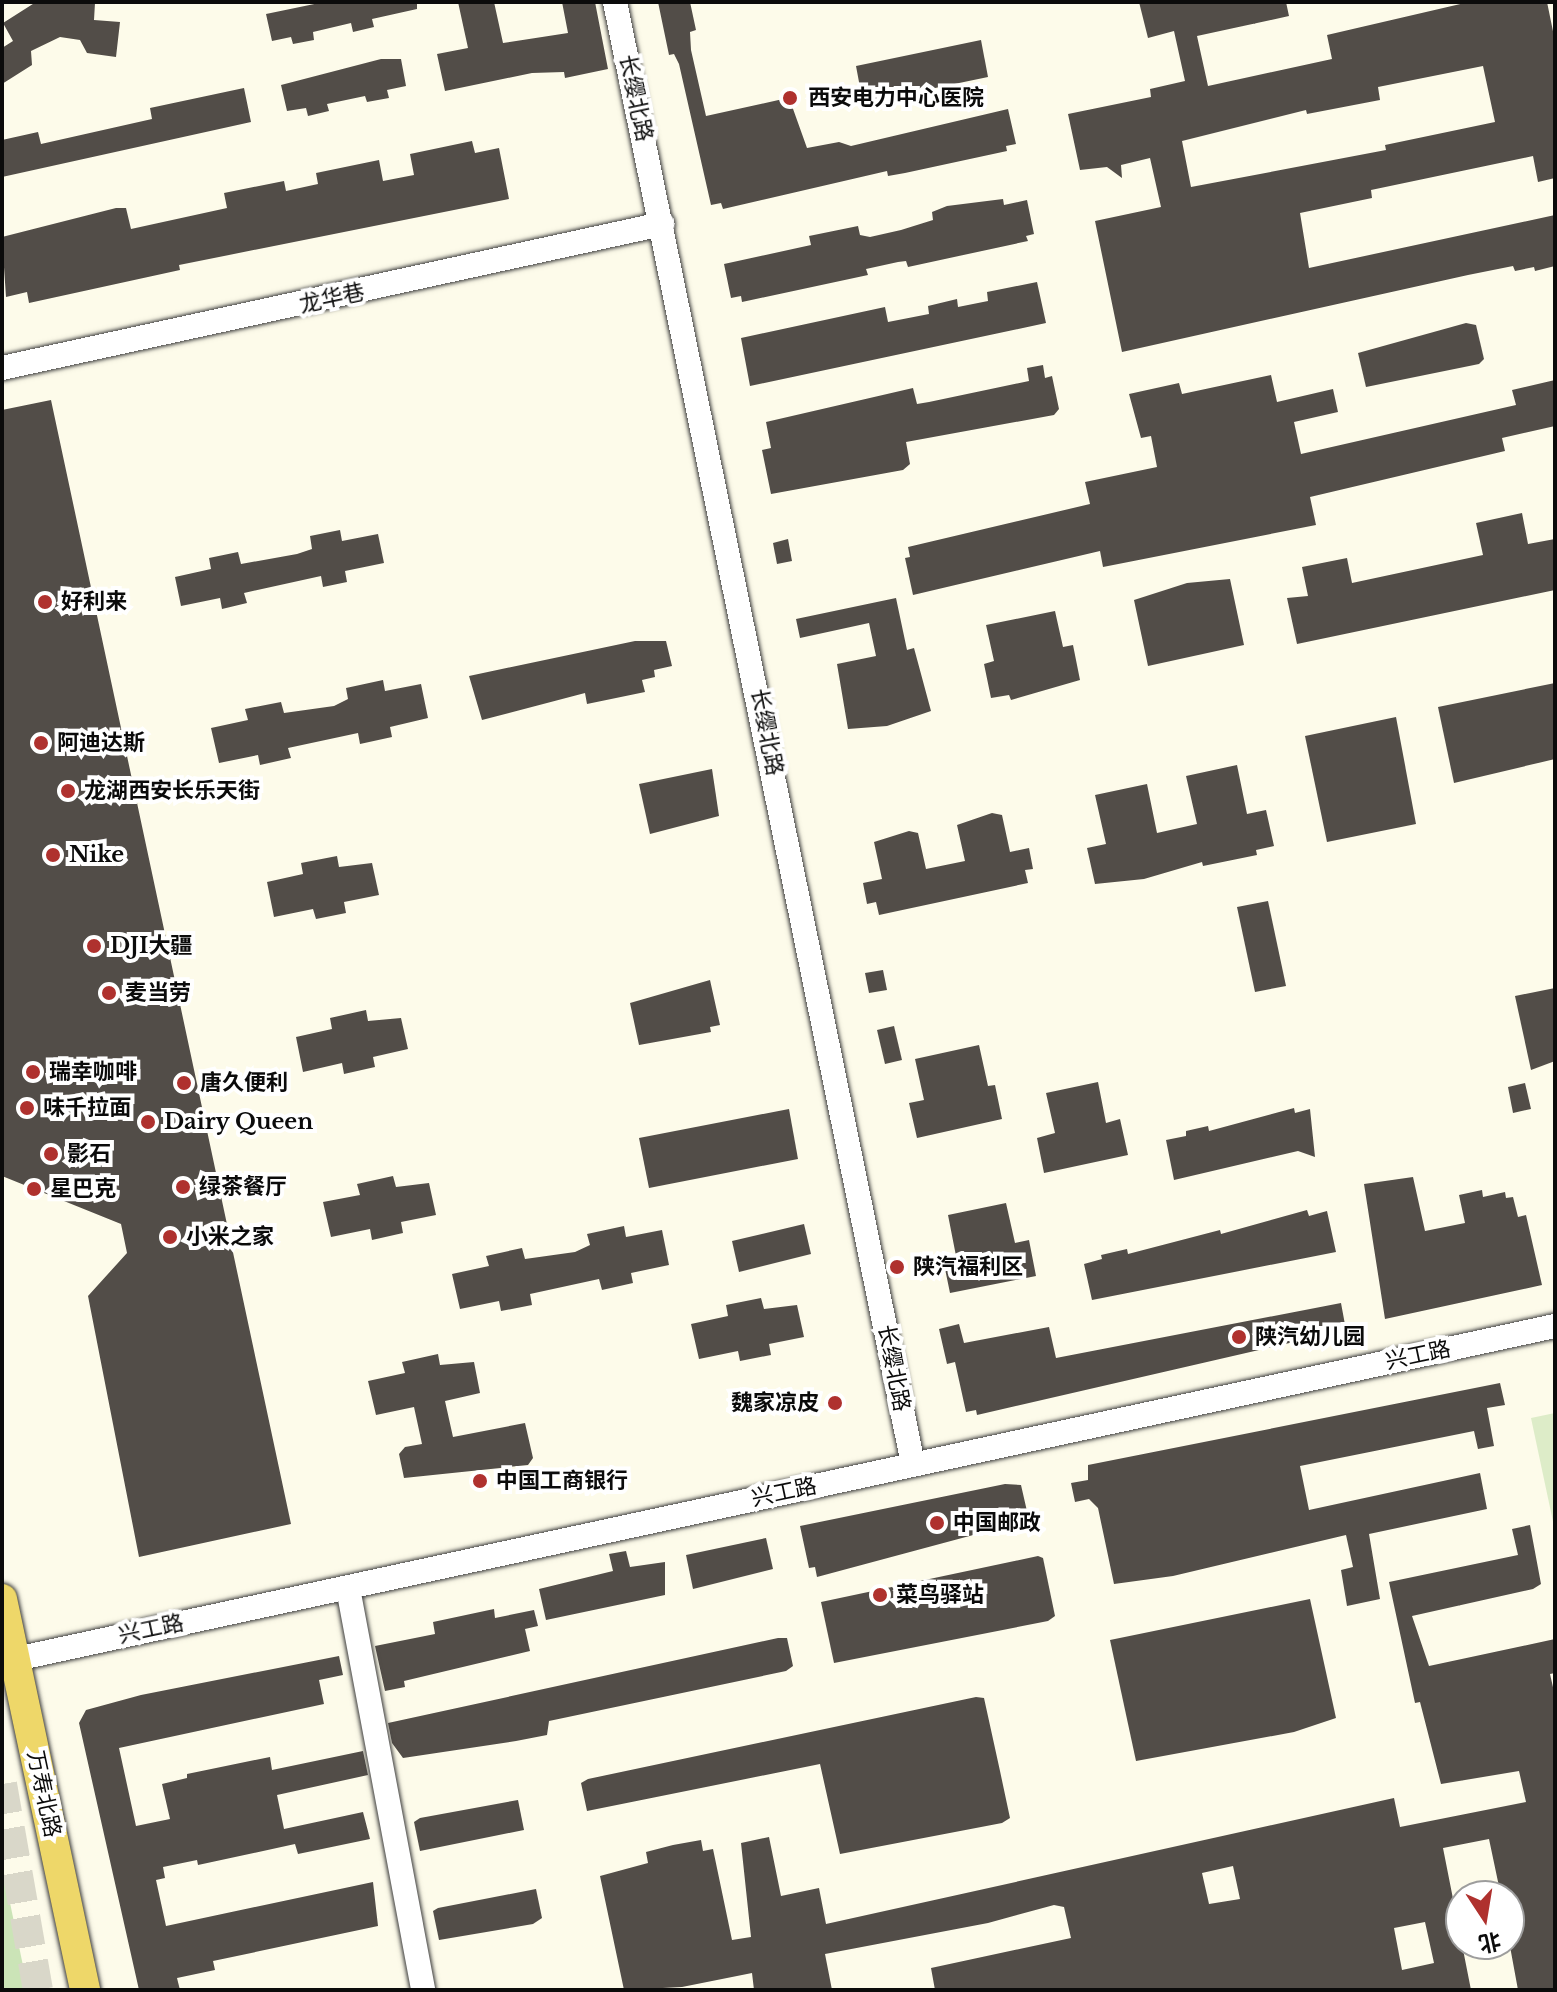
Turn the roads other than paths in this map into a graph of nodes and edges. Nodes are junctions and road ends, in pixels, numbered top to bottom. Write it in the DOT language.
graph roads {
  1 [pos="615,2"];
  2 [pos="662,224"];
  3 [pos="2,368"];
  4 [pos="1555,1326"];
  5 [pos="913,1464"];
  6 [pos="348,1588"];
  7 [pos="2,1599"];
  8 [pos="6,1658"];
  9 [pos="14,1712"];
  10 [pos="85,1990"];
  11 [pos="423,1990"];
  1 -- 2 [label="street, 长缨北路"];
  2 -- 3 [label="street, 龙华巷"];
  2 -- 5 [label="street, 长缨北路"];
  4 -- 5 [label="street, 兴工路"];
  5 -- 6 [label="street, 兴工路"];
  6 -- 8 [label="street, 兴工路"];
  6 -- 11 [label="street"];
  7 -- 8 [label="main road, 万寿北路"];
  8 -- 9 [label="main road, 万寿北路"];
  9 -- 10 [label="main road, 万寿北路"];
}
